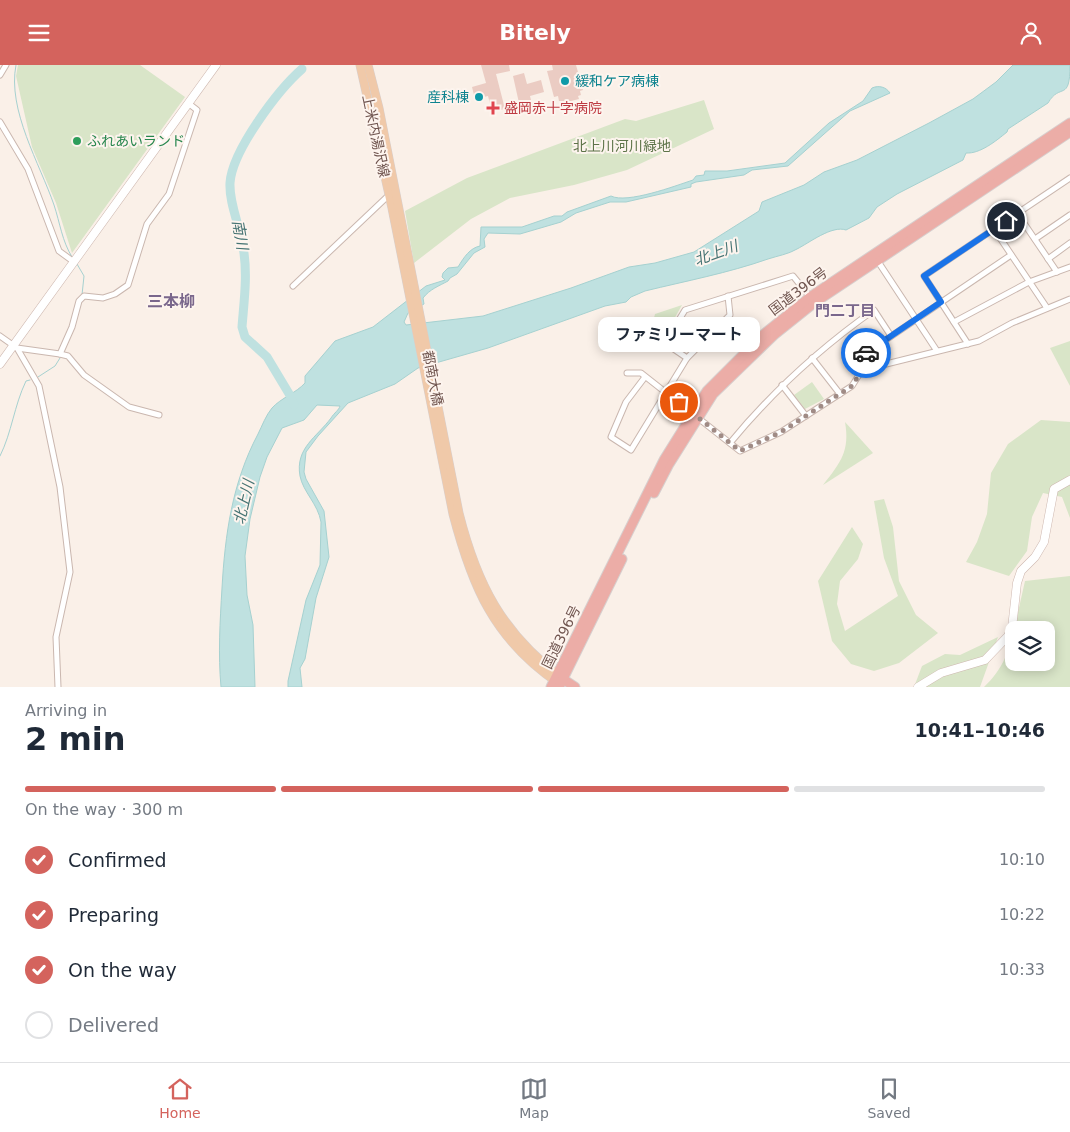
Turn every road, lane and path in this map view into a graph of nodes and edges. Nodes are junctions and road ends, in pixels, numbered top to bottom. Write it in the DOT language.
graph roads {
  1 [pos="6,65"];
  2 [pos="216,65"];
  3 [pos="360,65"];
  4 [pos="368,65"];
  5 [pos="0,75"];
  6 [pos="188,103"];
  7 [pos="0,121"];
  8 [pos="1070,123"];
  9 [pos="1070,131"];
  10 [pos="1070,178"];
  11 [pos="389,195"];
  12 [pos="394,205"];
  13 [pos="1017,213"];
  14 [pos="1070,215"];
  15 [pos="994,229"];
  16 [pos="1035,239"];
  17 [pos="1070,243"];
  18 [pos="1011,255"];
  19 [pos="875,257"];
  20 [pos="1048,259"];
  21 [pos="74,261"];
  22 [pos="1070,267"];
  23 [pos="1057,272"];
  24 [pos="1029,282"];
  25 [pos="293,286"];
  26 [pos="728,296"];
  27 [pos="1070,299"];
  28 [pos="812,300"];
  29 [pos="941,302"];
  30 [pos="1047,308"];
  31 [pos="916,319"];
  32 [pos="954,322"];
  33 [pos="0,336"];
  34 [pos="891,336"];
  35 [pos="968,344"];
  36 [pos="15,347"];
  37 [pos="937,351"];
  38 [pos="60,354"];
  39 [pos="687,358"];
  40 [pos="812,358"];
  41 [pos="0,364"];
  42 [pos="862,370"];
  43 [pos="627,373"];
  44 [pos="645,377"];
  45 [pos="782,385"];
  46 [pos="666,392"];
  47 [pos="840,394"];
  48 [pos="695,414"];
  49 [pos="159,415"];
  50 [pos="806,416"];
  51 [pos="730,443"];
  52 [pos="1070,480"];
  53 [pos="558,683"];
  54 [pos="58,687"];
  55 [pos="575,687"];
  56 [pos="918,687"];
  1 -- 5 [label="street"];
  2 -- 6 [label="street"];
  3 -- 11 [label="main road, 上米内湯沢線"];
  4 -- 12 [label="main road, 上米内湯沢線"];
  6 -- 21 [label="street"];
  6 -- 38 [label="street"];
  7 -- 21 [label="street"];
  8 -- 19 [label="highway, 国道396号"];
  9 -- 19 [label="highway, 国道396号"];
  10 -- 13 [label="street"];
  11 -- 12 [label="main road, 上米内湯沢線"];
  11 -- 25 [label="street"];
  12 -- 53 [label="main road, 都南大橋"];
  13 -- 15 [label="street"];
  13 -- 16 [label="street"];
  14 -- 16 [label="street"];
  15 -- 18 [label="street"];
  15 -- 29 [label="street"];
  16 -- 20 [label="street"];
  17 -- 20 [label="street"];
  18 -- 24 [label="street"];
  18 -- 29 [label="street"];
  19 -- 28 [label="highway, 国道396号"];
  19 -- 31 [label="street"];
  20 -- 23 [label="street"];
  21 -- 36 [label="street"];
  22 -- 23 [label="street"];
  23 -- 24 [label="street"];
  24 -- 30 [label="street"];
  24 -- 32 [label="street"];
  26 -- 28 [label="street"];
  26 -- 39 [label="street"];
  26 -- 39 [label="street"];
  27 -- 30 [label="street"];
  28 -- 48 [label="highway, 国道396号"];
  29 -- 31 [label="street"];
  29 -- 32 [label="street"];
  30 -- 35 [label="street"];
  31 -- 34 [label="street"];
  31 -- 37 [label="street"];
  32 -- 35 [label="street"];
  33 -- 36 [label="street"];
  34 -- 40 [label="street"];
  34 -- 42 [label="street"];
  35 -- 37 [label="street"];
  36 -- 38 [label="street"];
  36 -- 41 [label="street"];
  36 -- 54 [label="street"];
  37 -- 42 [label="street"];
  38 -- 49 [label="street"];
  39 -- 46 [label="street"];
  40 -- 45 [label="street"];
  40 -- 47 [label="street"];
  42 -- 47 [label="street"];
  43 -- 44 [label="street"];
  44 -- 46 [label="street"];
  44 -- 46 [label="street"];
  45 -- 50 [label="street"];
  45 -- 51 [label="street"];
  46 -- 48 [label="street"];
  47 -- 50 [label="street"];
  48 -- 51 [label="street"];
  48 -- 53 [label="highway, 国道396号"];
  50 -- 51 [label="street"];
  52 -- 56 [label="street"];
  53 -- 55 [label="highway"];
}
